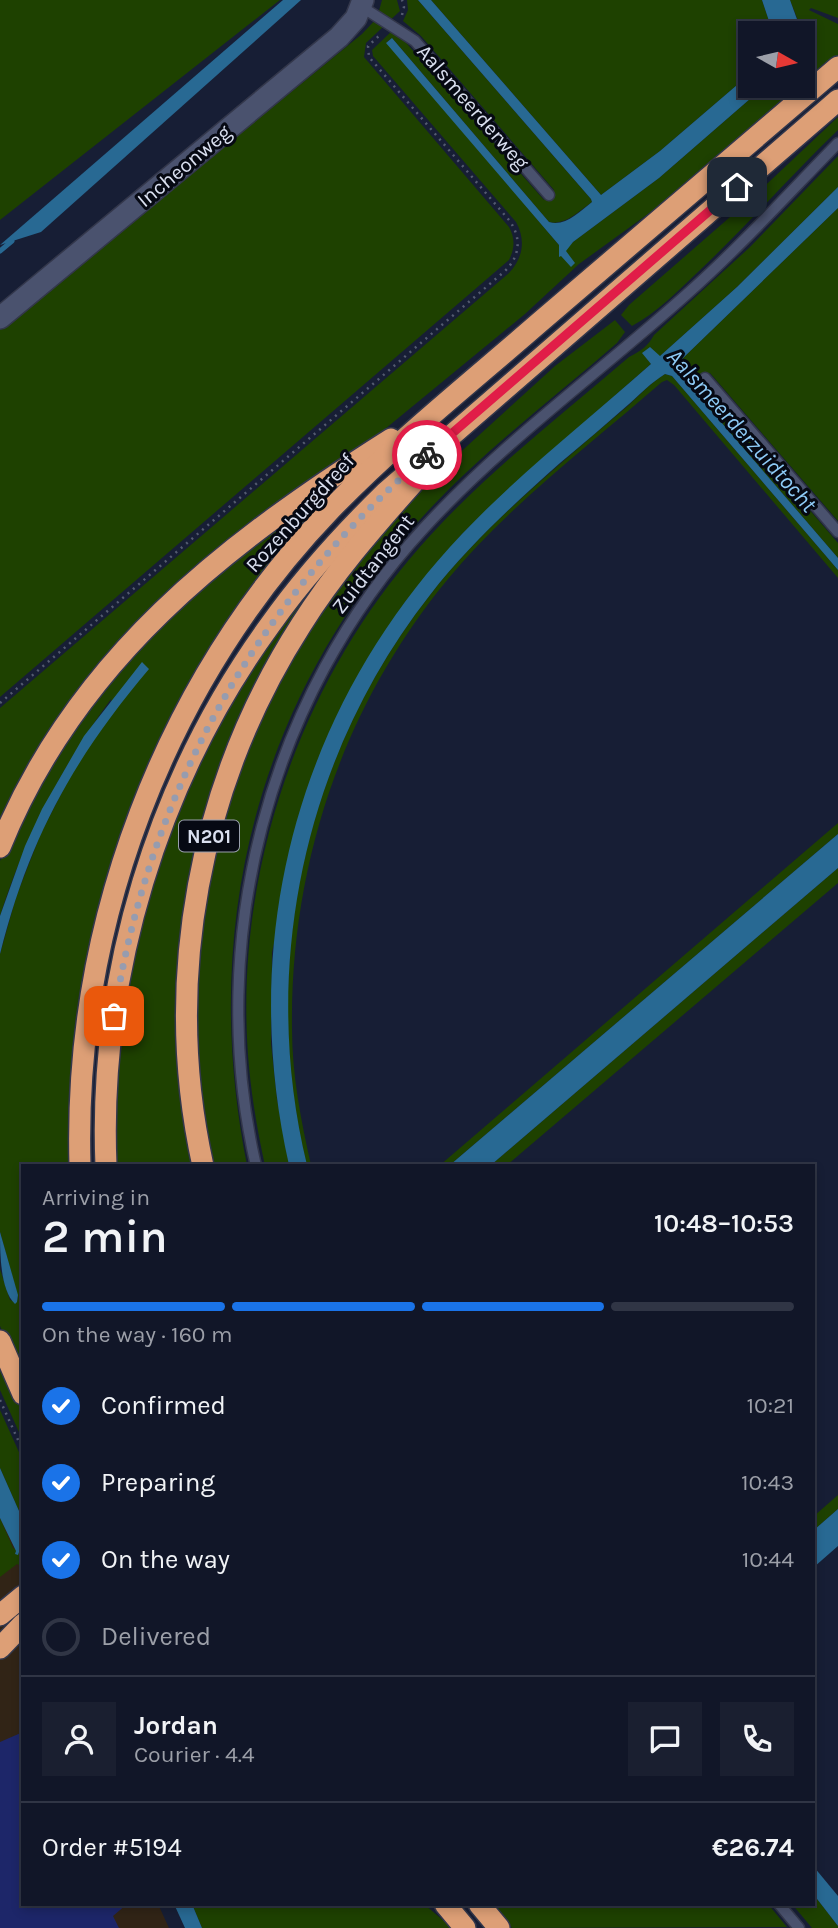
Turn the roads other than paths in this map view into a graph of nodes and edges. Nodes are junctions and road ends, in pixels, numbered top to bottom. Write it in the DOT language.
graph roads {
  1 [pos="363,4"];
  2 [pos="838,67"];
  3 [pos="838,100"];
  4 [pos="838,143"];
  5 [pos="549,195"];
  6 [pos="0,318"];
  7 [pos="705,378"];
  8 [pos="446,404"];
  9 [pos="464,423"];
  10 [pos="838,532"];
  11 [pos="0,847"];
  12 [pos="80,1164"];
  13 [pos="106,1164"];
  14 [pos="203,1164"];
  15 [pos="256,1164"];
  16 [pos="0,1341"];
  17 [pos="21,1389"];
  18 [pos="21,1598"];
  19 [pos="0,1615"];
  20 [pos="21,1626"];
  21 [pos="0,1647"];
  22 [pos="447,1906"];
  23 [pos="481,1906"];
  24 [pos="781,1906"];
  25 [pos="465,1928"];
  26 [pos="499,1928"];
  27 [pos="799,1928"];
  1 -- 5 [label="lane, Aalsmeerderweg"];
  1 -- 6 [label="street, Incheonweg"];
  2 -- 8 [label="highway, Rozenburgdreef"];
  3 -- 9 [label="highway, N201"];
  4 -- 15 [label="lane, Zuidtangent"];
  7 -- 10 [label="lane"];
  8 -- 11 [label="highway"];
  8 -- 12 [label="highway, Rozenburgdreef"];
  9 -- 13 [label="highway, N201"];
  9 -- 14 [label="highway, N201"];
  16 -- 17 [label="highway"];
  18 -- 19 [label="highway"];
  20 -- 21 [label="highway"];
  22 -- 25 [label="highway"];
  23 -- 26 [label="highway"];
  24 -- 27 [label="lane"];
}
